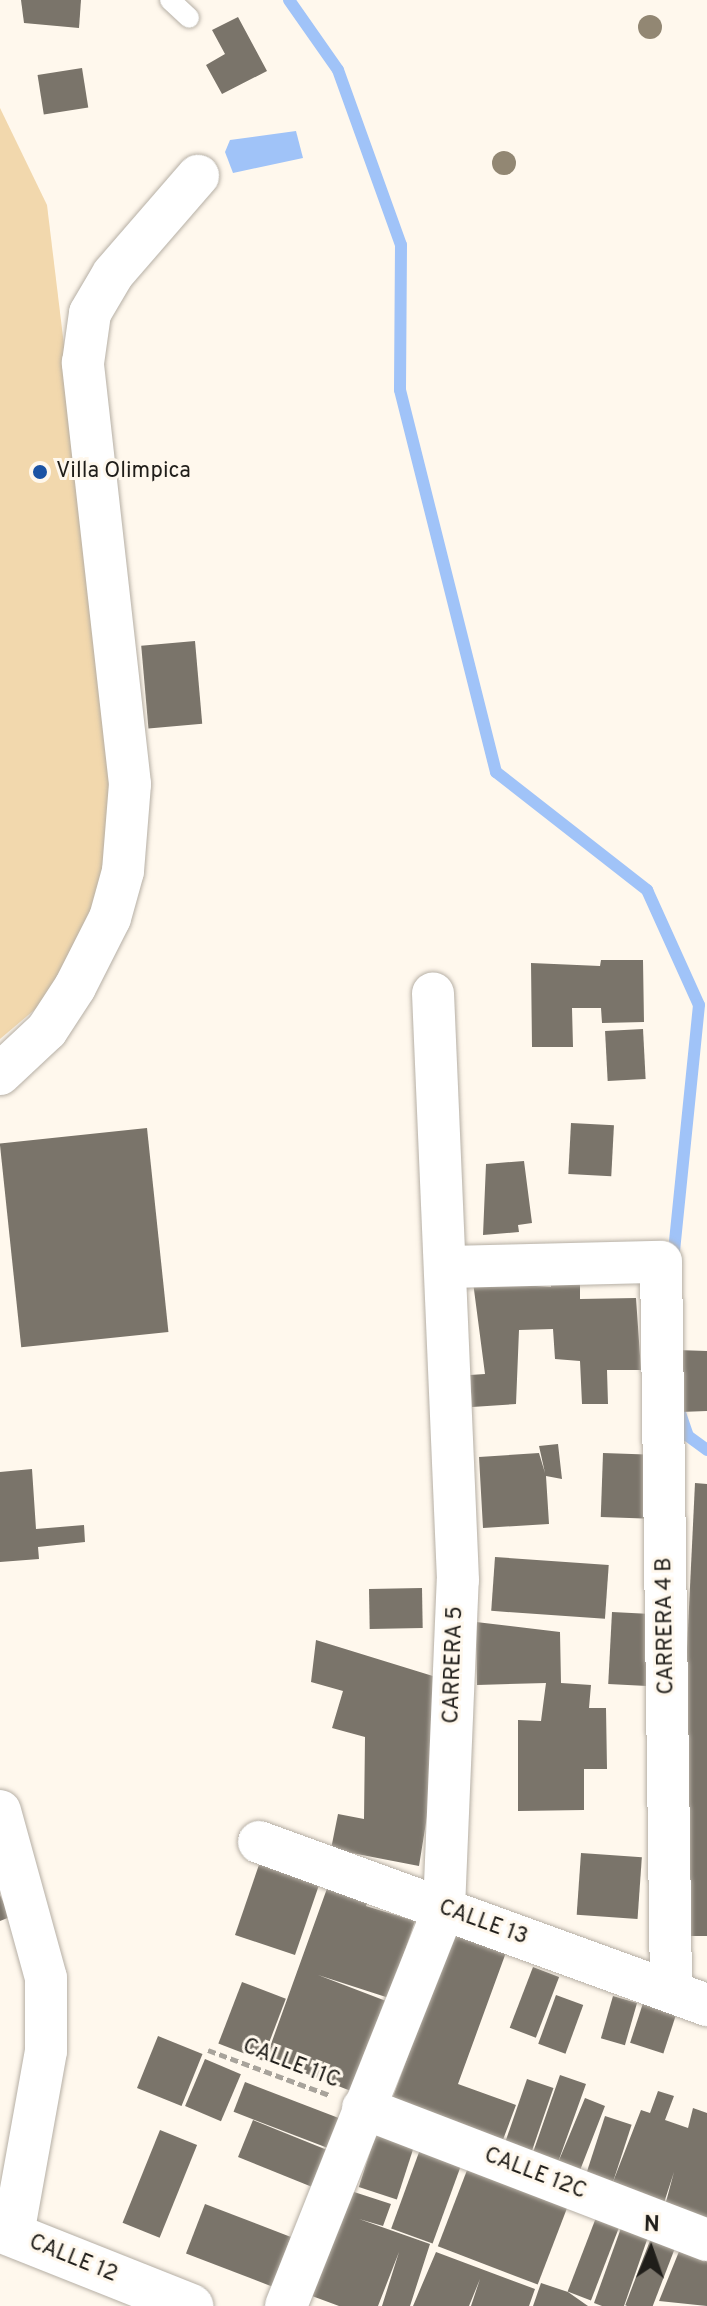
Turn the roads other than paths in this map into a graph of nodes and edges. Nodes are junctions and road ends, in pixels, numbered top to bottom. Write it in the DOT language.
graph roads {
  1 [pos="170,0"];
  2 [pos="189,18"];
  3 [pos="198,176"];
  4 [pos="433,994"];
  5 [pos="0,1074"];
  6 [pos="450,1267"];
  7 [pos="0,1811"];
  8 [pos="259,1842"];
  9 [pos="444,1908"];
  10 [pos="689,1998"];
  11 [pos="363,2108"];
  12 [pos="6,2232"];
  13 [pos="707,2240"];
  14 [pos="191,2306"];
  15 [pos="286,2306"];
  1 -- 2 [label="lane"];
  3 -- 5 [label="street"];
  4 -- 6 [label="street, CARRERA 5"];
  6 -- 9 [label="street, CARRERA 5"];
  6 -- 10 [label="street, CARRERA 4 B"];
  7 -- 12 [label="street"];
  8 -- 9 [label="street, CALLE 13"];
  9 -- 10 [label="street, CALLE 13"];
  9 -- 11 [label="street, CARRERA 5"];
  11 -- 13 [label="street, CALLE 12C"];
  11 -- 15 [label="street, CARRERA 5"];
  12 -- 14 [label="street, CALLE 12"];
}
